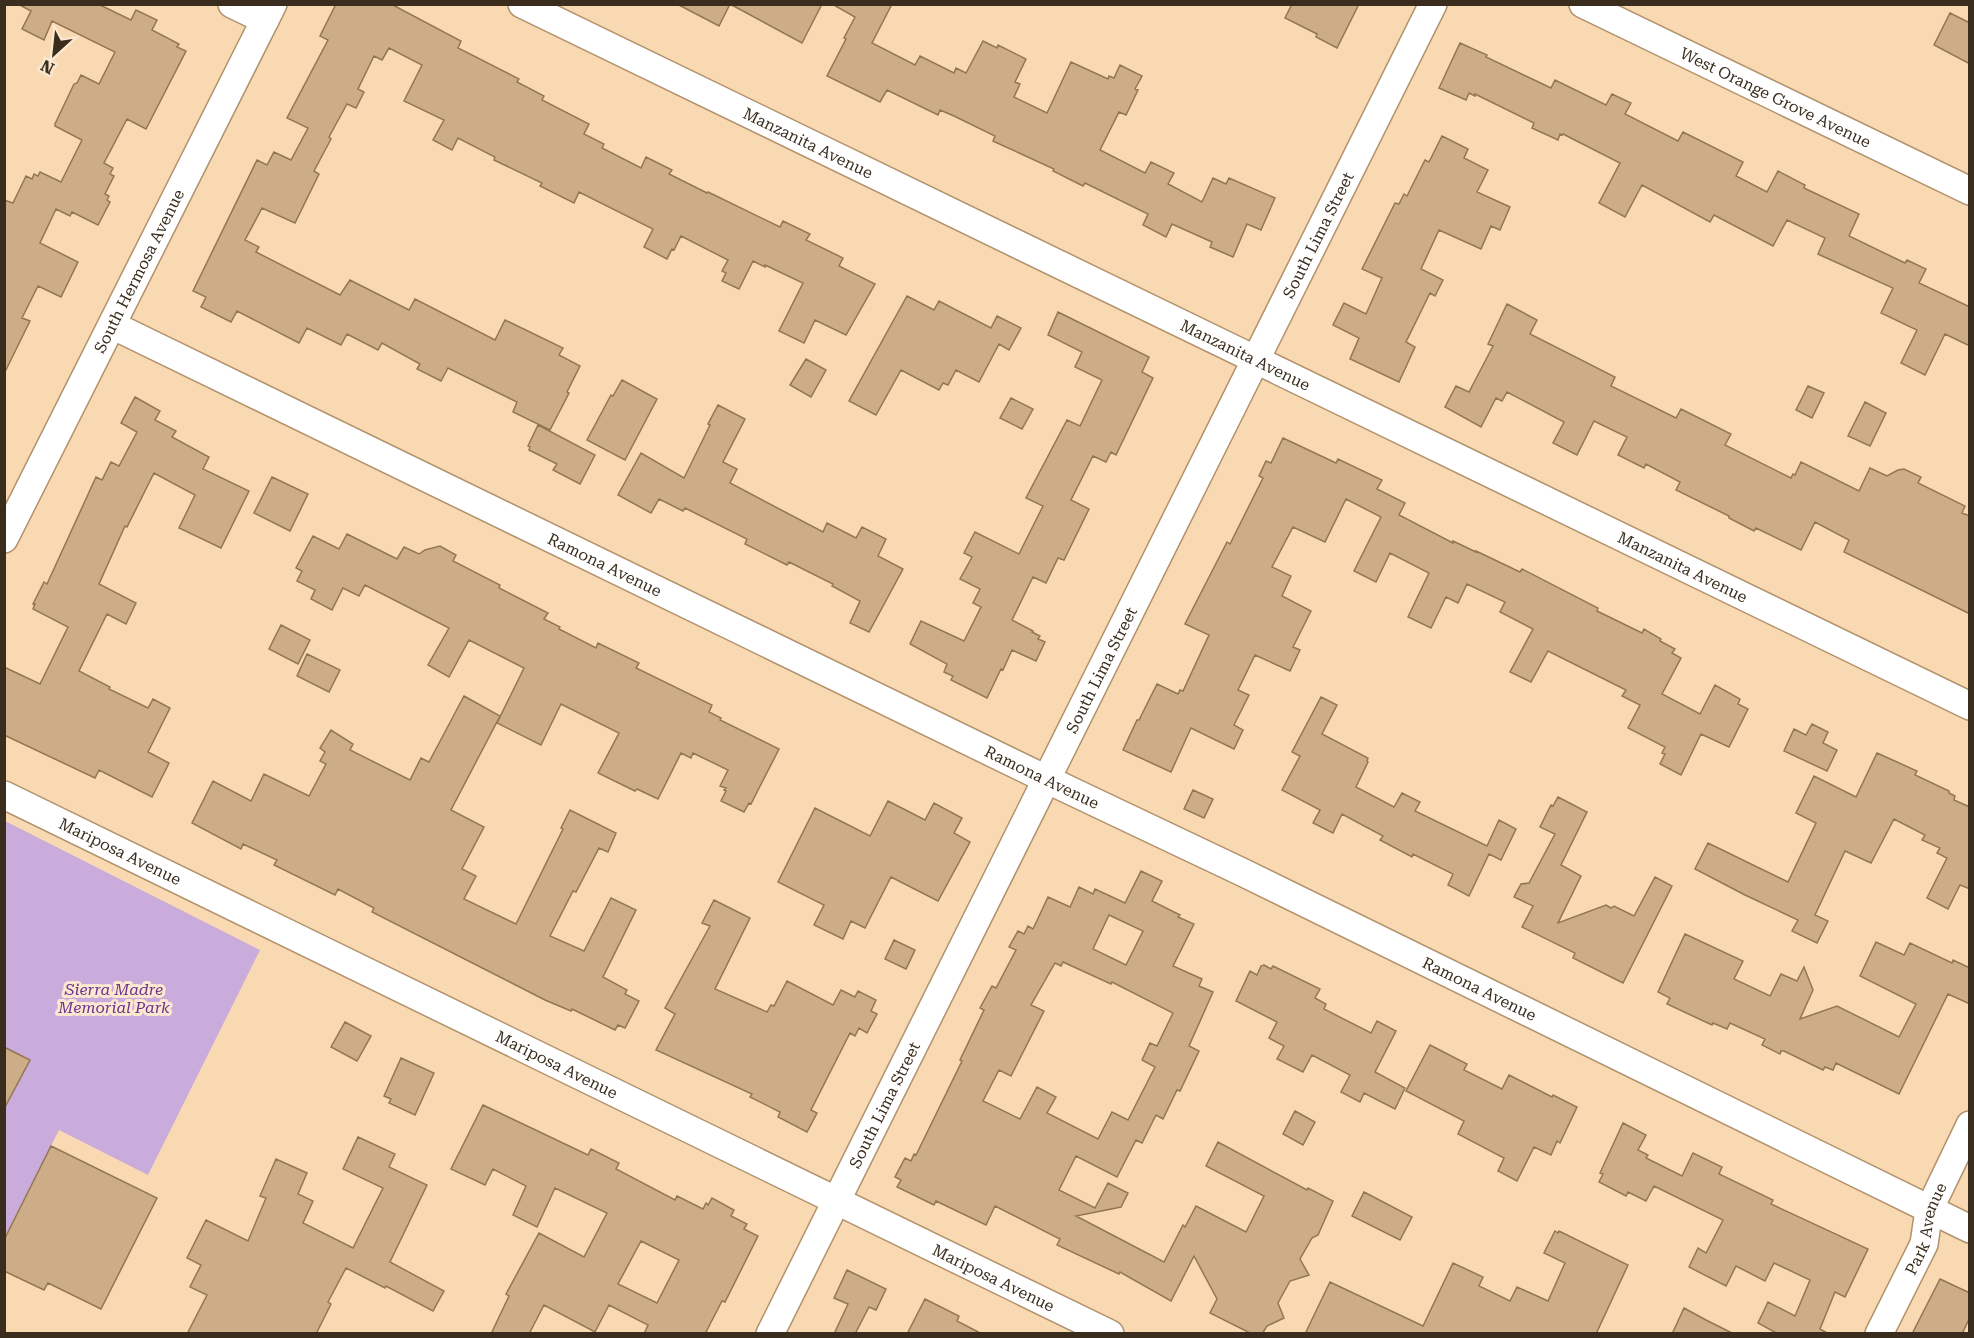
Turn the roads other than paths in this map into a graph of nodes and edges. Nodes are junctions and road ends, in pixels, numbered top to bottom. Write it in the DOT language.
graph roads {
  1 [pos="232,4"];
  2 [pos="522,4"];
  3 [pos="1433,4"];
  4 [pos="1583,4"];
  5 [pos="269,12"];
  6 [pos="1970,192"];
  7 [pos="112,325"];
  8 [pos="1256,361"];
  9 [pos="4,539"];
  10 [pos="1970,706"];
  11 [pos="1048,780"];
  12 [pos="4,795"];
  13 [pos="1970,1125"];
  14 [pos="837,1200"];
  15 [pos="1929,1210"];
  16 [pos="1970,1229"];
  17 [pos="770,1334"];
  18 [pos="1110,1334"];
  19 [pos="1879,1334"];
  1 -- 5 [label="street"];
  2 -- 8 [label="street, Manzanita Avenue"];
  3 -- 8 [label="street, South Lima Street"];
  4 -- 6 [label="street, West Orange Grove Avenue"];
  5 -- 7 [label="street, South Hermosa Avenue"];
  7 -- 9 [label="street, South Hermosa Avenue"];
  7 -- 11 [label="street, Ramona Avenue"];
  8 -- 10 [label="street, Manzanita Avenue"];
  8 -- 11 [label="street, South Lima Street"];
  11 -- 14 [label="street, South Lima Street"];
  11 -- 15 [label="street, Ramona Avenue"];
  12 -- 14 [label="street, Mariposa Avenue"];
  13 -- 15 [label="street, Park Avenue"];
  14 -- 17 [label="street, South Lima Street"];
  14 -- 18 [label="street, Mariposa Avenue"];
  15 -- 16 [label="street, Ramona Avenue"];
  15 -- 19 [label="street, Park Avenue"];
}
